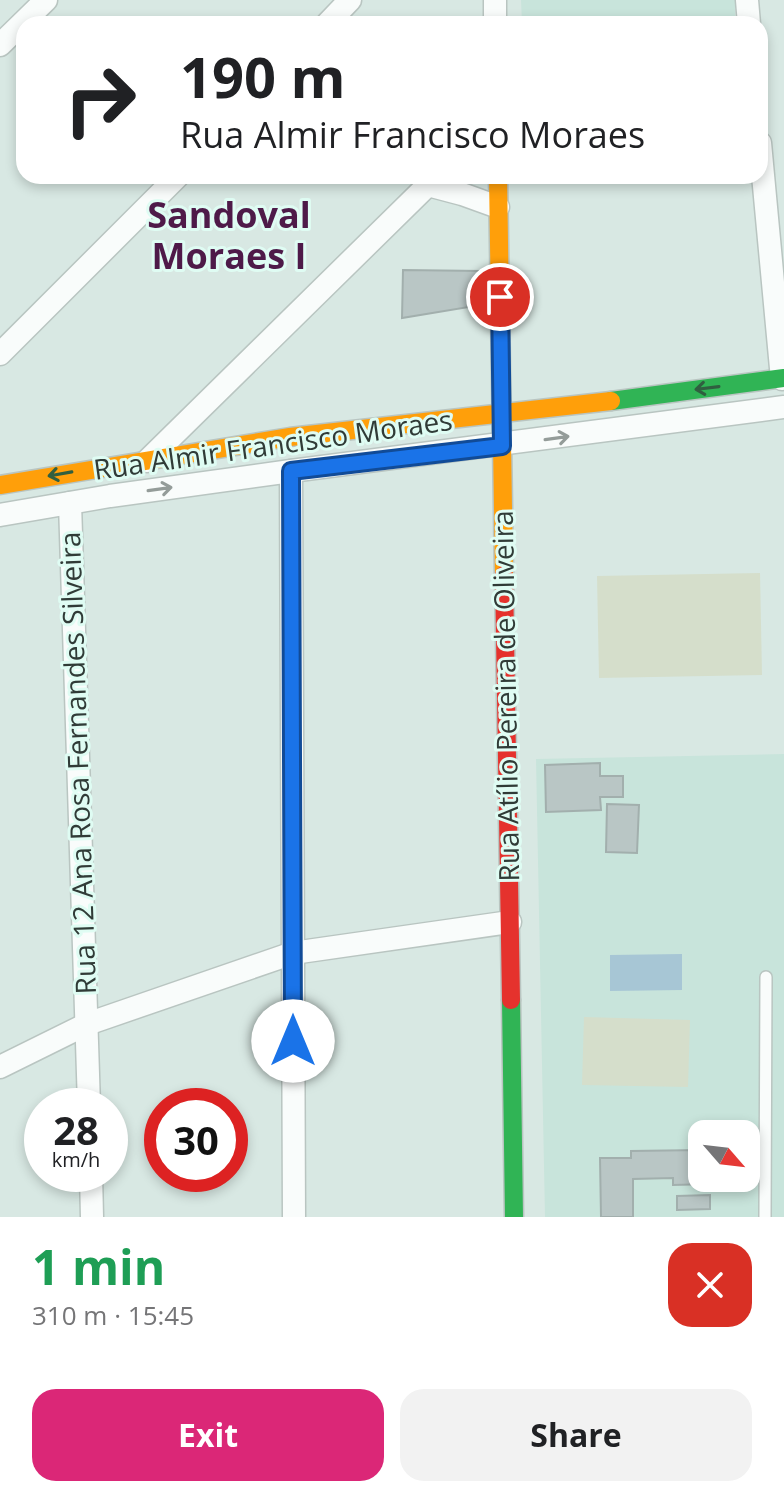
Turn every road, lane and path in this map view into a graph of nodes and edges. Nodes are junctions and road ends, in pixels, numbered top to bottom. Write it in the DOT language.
graph roads {
  1 [pos="46,0"];
  2 [pos="350,0"];
  3 [pos="30,16"];
  4 [pos="335,16"];
  5 [pos="16,29"];
  6 [pos="0,45"];
  7 [pos="170,184"];
  8 [pos="429,184"];
  9 [pos="441,184"];
  10 [pos="498,184"];
  11 [pos="764,184"];
  12 [pos="498,207"];
  13 [pos="0,354"];
  14 [pos="783,378"];
  15 [pos="784,407"];
  16 [pos="501,415"];
  17 [pos="502,446"];
  18 [pos="149,458"];
  19 [pos="291,471"];
  20 [pos="0,485"];
  21 [pos="110,496"];
  22 [pos="70,503"];
  23 [pos="0,515"];
  24 [pos="510,922"];
  25 [pos="293,953"];
  26 [pos="766,977"];
  27 [pos="87,1024"];
  28 [pos="0,1067"];
  29 [pos="89,1088"];
  30 [pos="91,1192"];
  31 [pos="92,1217"];
  32 [pos="294,1217"];
  33 [pos="514,1217"];
  34 [pos="765,1217"];
  1 -- 3 [label="street"];
  2 -- 4 [label="street"];
  5 -- 6 [label="street"];
  7 -- 13 [label="street"];
  8 -- 18 [label="street"];
  9 -- 12 [label="street"];
  10 -- 12 [label="street, Rua Atílio Pereira de Oliveira"];
  11 -- 14 [label="street"];
  12 -- 16 [label="street, Rua Atílio Pereira de Oliveira"];
  14 -- 16 [label="street, Rua Almir Francisco Moraes, one-way"];
  17 -- 15 [label="street, Rua Almir Francisco Moraes, one-way"];
  16 -- 17 [label="street, Rua Atílio Pereira de Oliveira"];
  16 -- 18 [label="street, Rua Almir Francisco Moraes"];
  17 -- 19 [label="street, Rua Almir Francisco Moraes"];
  17 -- 24 [label="street, Rua Atílio Pereira de Oliveira"];
  18 -- 20 [label="street, Rua Almir Francisco Moraes, one-way"];
  18 -- 21 [label="street"];
  21 -- 19 [label="street, Rua Almir Francisco Moraes, one-way"];
  19 -- 25 [label="street"];
  21 -- 22 [label="street, Rua Almir Francisco Moraes"];
  22 -- 23 [label="street, Rua Almir Francisco Moraes"];
  22 -- 27 [label="street, Rua 12 Ana Rosa Fernandes Silveira"];
  24 -- 25 [label="street"];
  24 -- 33 [label="street, Rua Atílio Pereira de Oliveira"];
  25 -- 27 [label="street"];
  25 -- 32 [label="street"];
  26 -- 34 [label="lane"];
  27 -- 28 [label="street"];
  27 -- 29 [label="street, Rua 12 Ana Rosa Fernandes Silveira"];
  30 -- 31 [label="street"];
}
